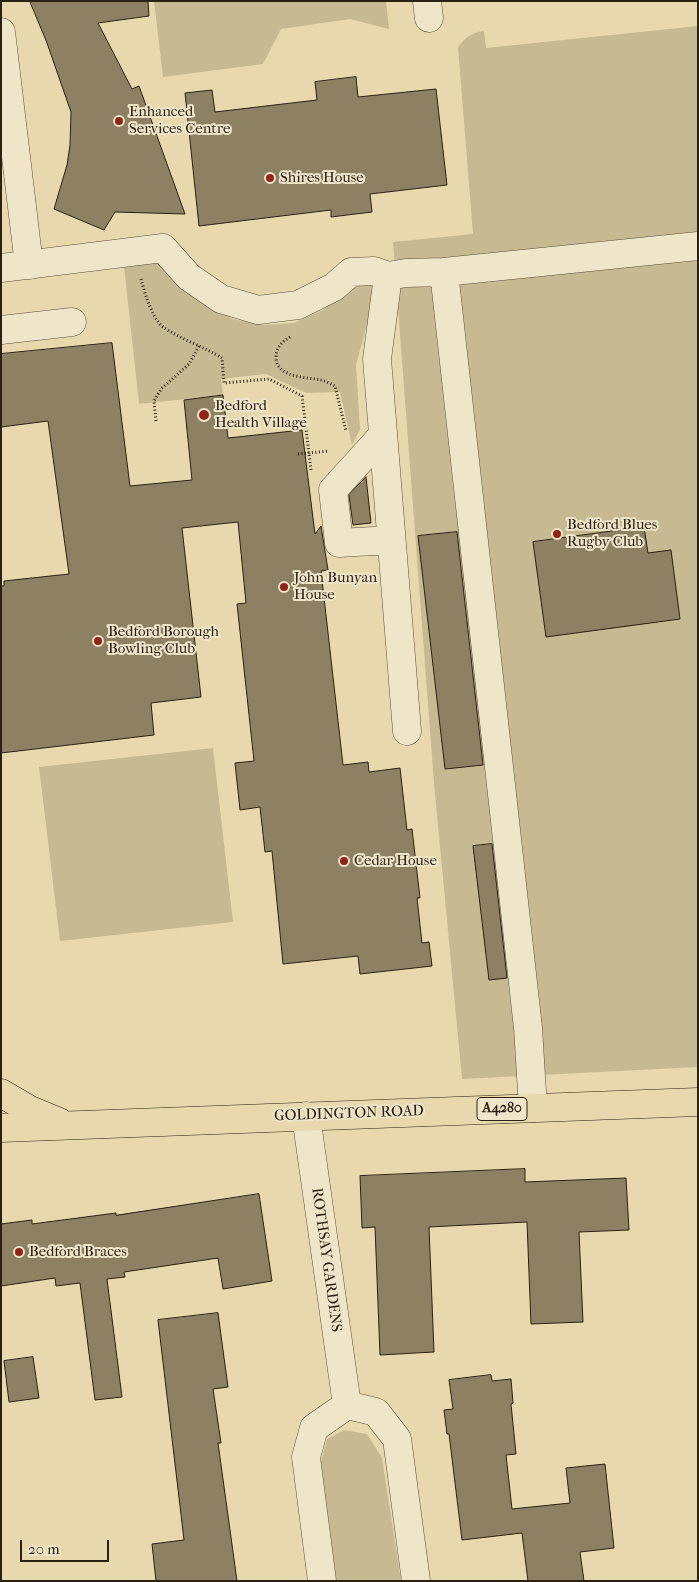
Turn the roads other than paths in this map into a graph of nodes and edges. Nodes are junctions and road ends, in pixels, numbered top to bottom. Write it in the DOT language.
graph roads {
  1 [pos="1,32"];
  2 [pos="698,246"];
  3 [pos="30,265"];
  4 [pos="1,268"];
  5 [pos="444,272"];
  6 [pos="388,276"];
  7 [pos="72,322"];
  8 [pos="1,330"];
  9 [pos="382,436"];
  10 [pos="391,540"];
  11 [pos="407,731"];
  12 [pos="1,1093"];
  13 [pos="698,1102"];
  14 [pos="533,1108"];
  15 [pos="306,1116"];
  16 [pos="65,1125"];
  17 [pos="1,1128"];
  18 [pos="347,1405"];
  19 [pos="322,1581"];
  20 [pos="416,1581"];
  1 -- 3 [label="street"];
  2 -- 5 [label="street"];
  3 -- 4 [label="street"];
  3 -- 6 [label="street"];
  5 -- 6 [label="street"];
  5 -- 14 [label="street"];
  6 -- 9 [label="street"];
  7 -- 8 [label="street"];
  9 -- 10 [label="street"];
  9 -- 10 [label="street"];
  10 -- 11 [label="street"];
  12 -- 16 [label="main road, A4280"];
  13 -- 14 [label="main road, GOLDINGTON ROAD / A4280"];
  14 -- 15 [label="main road, GOLDINGTON ROAD / A4280"];
  15 -- 16 [label="main road, GOLDINGTON ROAD / A4280"];
  15 -- 18 [label="street, ROTHSAY GARDENS"];
  16 -- 17 [label="main road, GOLDINGTON ROAD / A4280"];
  18 -- 19 [label="street"];
  18 -- 20 [label="street"];
}
